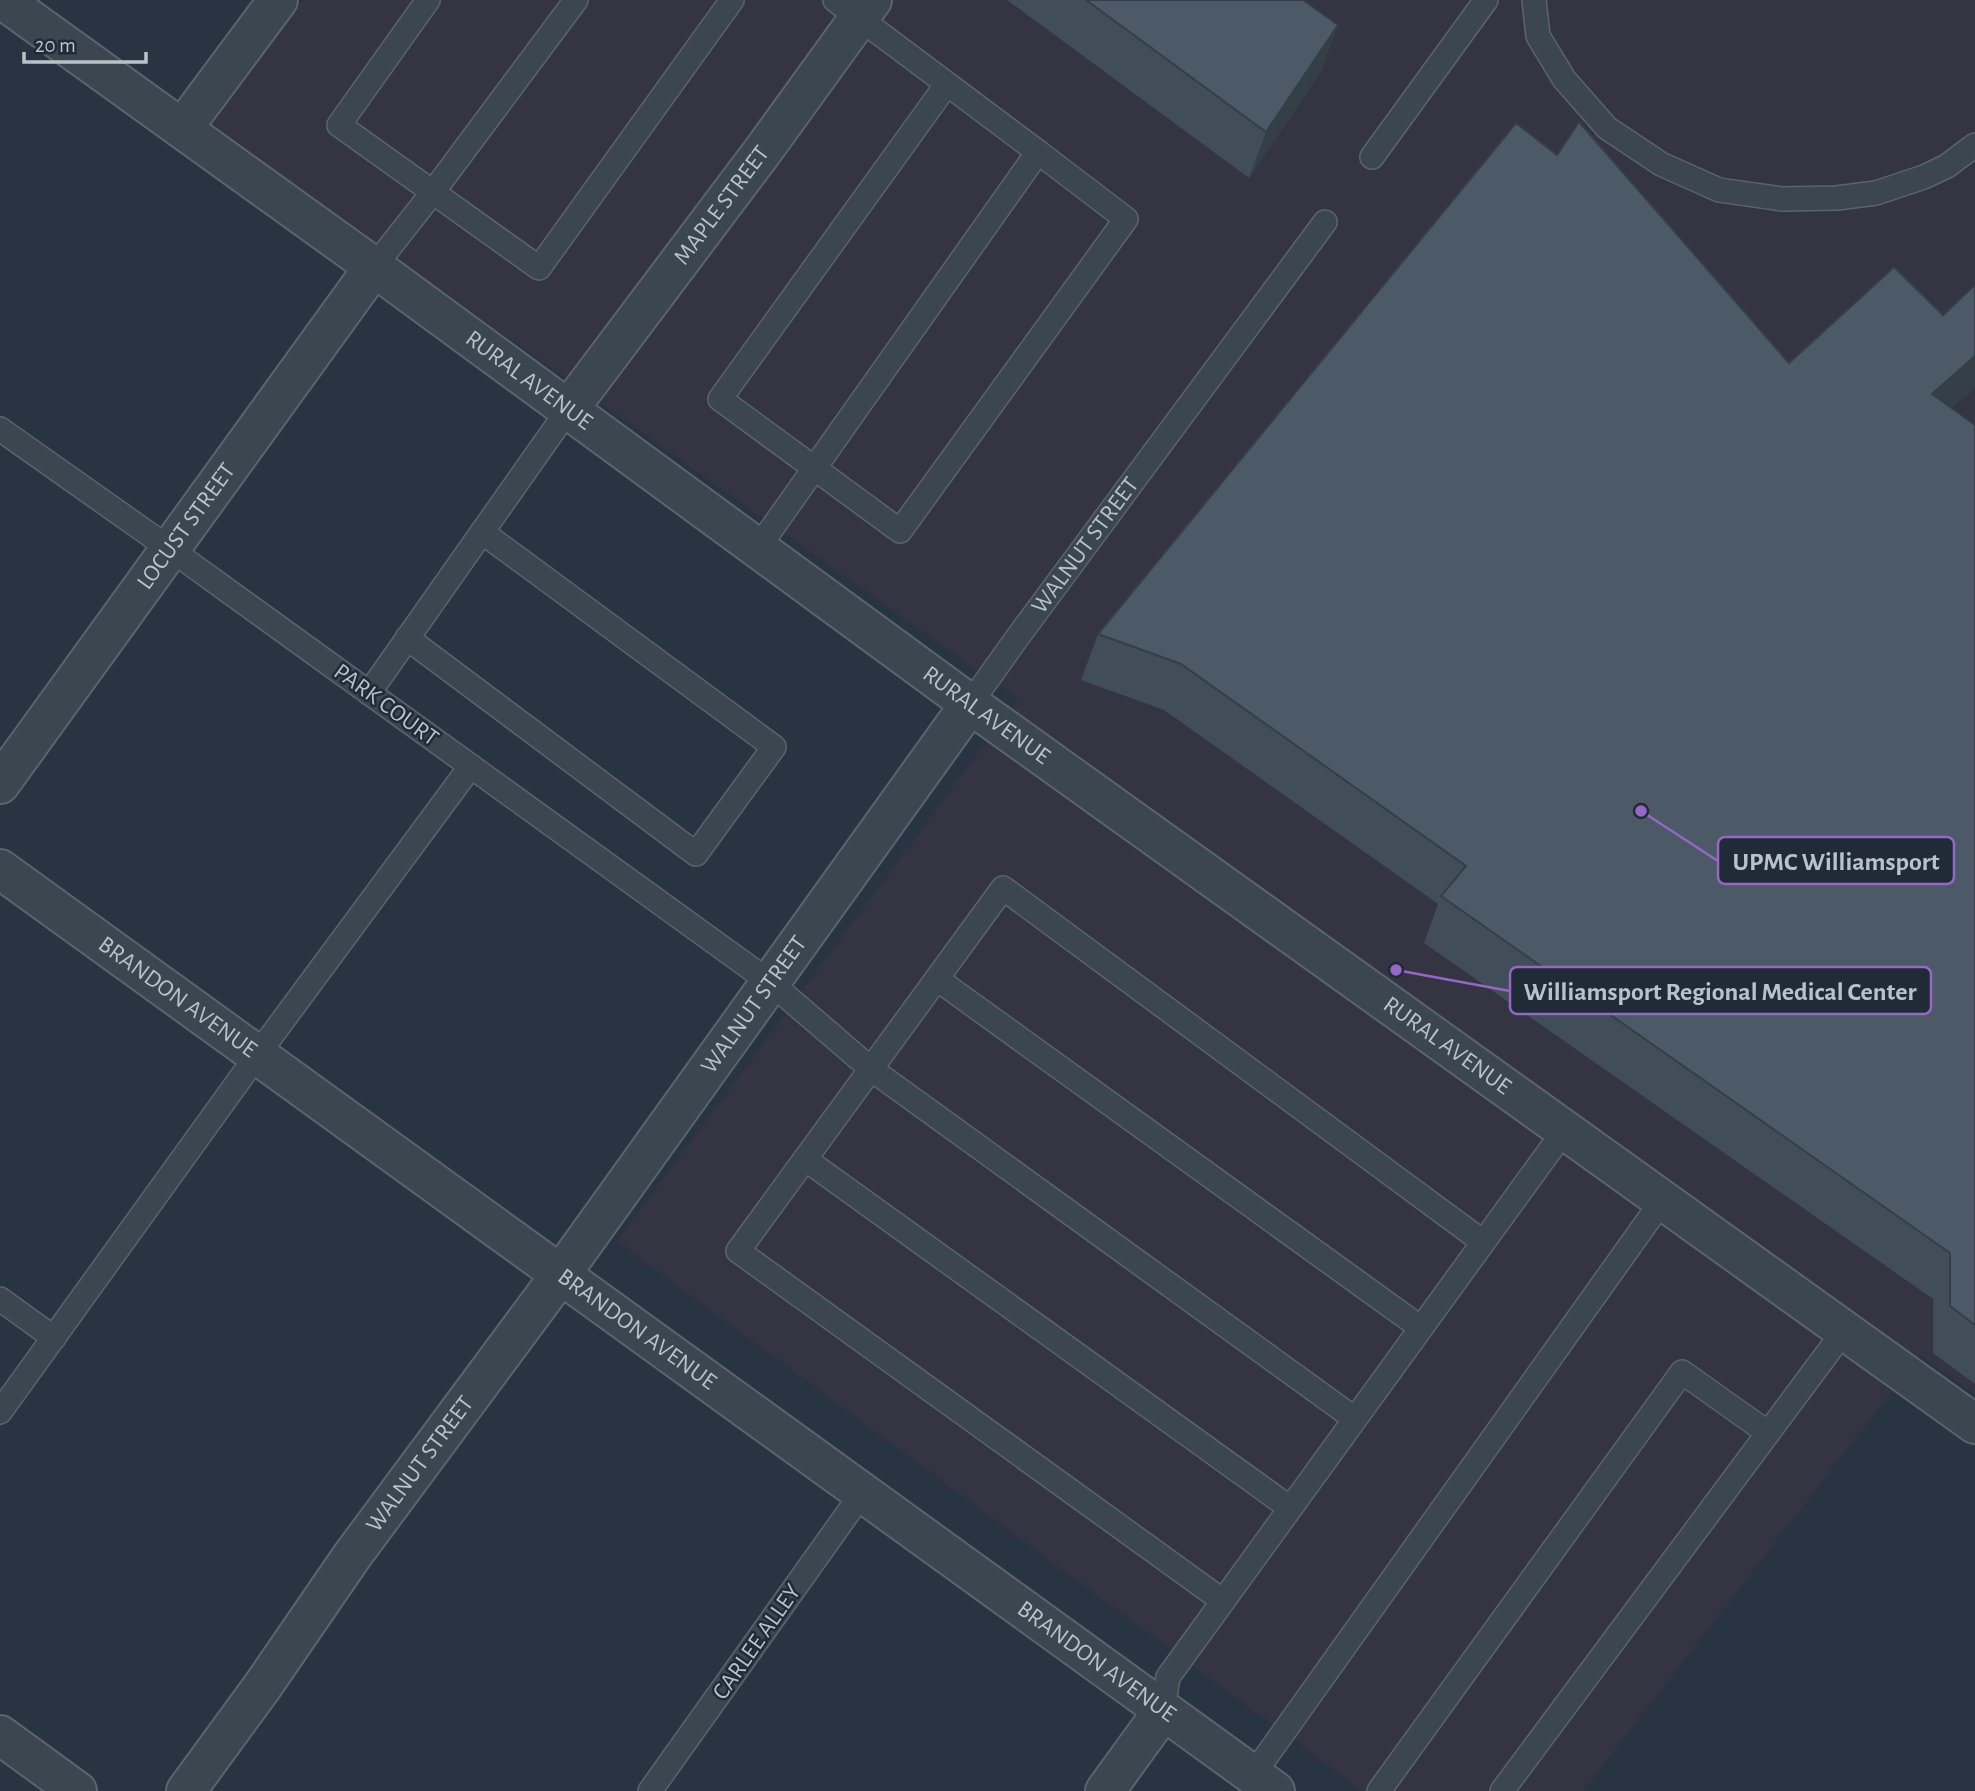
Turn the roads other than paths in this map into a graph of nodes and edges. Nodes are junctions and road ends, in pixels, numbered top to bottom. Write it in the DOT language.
graph roads {
  1 [pos="3,0"];
  2 [pos="278,0"];
  3 [pos="428,0"];
  4 [pos="576,0"];
  5 [pos="732,0"];
  6 [pos="1486,0"];
  7 [pos="1534,0"];
  8 [pos="856,6"];
  9 [pos="947,84"];
  10 [pos="182,129"];
  11 [pos="1975,145"];
  12 [pos="1038,152"];
  13 [pos="1372,157"];
  14 [pos="433,192"];
  15 [pos="1325,222"];
  16 [pos="374,267"];
  17 [pos="568,411"];
  18 [pos="0,429"];
  19 [pos="814,469"];
  20 [pos="482,532"];
  21 [pos="758,548"];
  22 [pos="170,549"];
  23 [pos="407,638"];
  24 [pos="369,693"];
  25 [pos="970,704"];
  26 [pos="471,766"];
  27 [pos="0,783"];
  28 [pos="0,869"];
  29 [pos="936,979"];
  30 [pos="771,983"];
  31 [pos="258,1054"];
  32 [pos="870,1069"];
  33 [pos="1564,1131"];
  34 [pos="805,1159"];
  35 [pos="1662,1201"];
  36 [pos="1483,1242"];
  37 [pos="561,1273"];
  38 [pos="0,1299"];
  39 [pos="1420,1328"];
  40 [pos="1844,1331"];
  41 [pos="54,1338"];
  42 [pos="0,1412"];
  43 [pos="1354,1419"];
  44 [pos="1975,1424"];
  45 [pos="1768,1433"];
  46 [pos="863,1492"];
  47 [pos="1290,1508"];
  48 [pos="1223,1601"];
  49 [pos="1163,1711"];
  50 [pos="0,1735"];
  51 [pos="1264,1783"];
  52 [pos="77,1791"];
  53 [pos="186,1791"];
  54 [pos="650,1791"];
  55 [pos="1105,1791"];
  56 [pos="1379,1791"];
  57 [pos="1502,1791"];
  1 -- 10 [label="street, RURAL AVENUE"];
  2 -- 10 [label="street"];
  3 -- 14 [label="lane"];
  4 -- 14 [label="lane"];
  5 -- 14 [label="lane"];
  6 -- 13 [label="lane"];
  7 -- 11 [label="lane"];
  8 -- 9 [label="lane"];
  8 -- 17 [label="street, MAPLE STREET"];
  9 -- 12 [label="lane"];
  9 -- 19 [label="lane"];
  10 -- 16 [label="street, RURAL AVENUE"];
  12 -- 19 [label="lane"];
  12 -- 19 [label="lane"];
  14 -- 16 [label="lane"];
  15 -- 25 [label="lane, WALNUT STREET"];
  16 -- 17 [label="street, RURAL AVENUE"];
  16 -- 22 [label="street, LOCUST STREET"];
  17 -- 20 [label="lane"];
  17 -- 21 [label="street, RURAL AVENUE"];
  18 -- 22 [label="lane, PARK COURT"];
  19 -- 21 [label="lane"];
  20 -- 23 [label="lane"];
  20 -- 23 [label="lane"];
  21 -- 25 [label="street, RURAL AVENUE"];
  22 -- 24 [label="lane, PARK COURT"];
  22 -- 27 [label="street, LOCUST STREET"];
  23 -- 24 [label="lane"];
  24 -- 26 [label="lane, PARK COURT"];
  25 -- 30 [label="street, WALNUT STREET"];
  25 -- 33 [label="street, RURAL AVENUE"];
  26 -- 30 [label="lane, PARK COURT"];
  26 -- 31 [label="lane"];
  28 -- 31 [label="street, BRANDON AVENUE"];
  29 -- 32 [label="lane"];
  29 -- 36 [label="lane"];
  29 -- 39 [label="lane"];
  30 -- 32 [label="lane, PARK COURT"];
  30 -- 37 [label="street, WALNUT STREET"];
  31 -- 37 [label="street, BRANDON AVENUE"];
  31 -- 41 [label="lane"];
  32 -- 34 [label="lane"];
  32 -- 43 [label="lane, PARK COURT"];
  33 -- 35 [label="street, RURAL AVENUE"];
  33 -- 36 [label="lane"];
  34 -- 47 [label="lane"];
  34 -- 48 [label="lane"];
  35 -- 40 [label="street, RURAL AVENUE"];
  35 -- 51 [label="lane"];
  36 -- 39 [label="lane"];
  37 -- 46 [label="street, BRANDON AVENUE"];
  37 -- 53 [label="street, WALNUT STREET"];
  38 -- 41 [label="lane"];
  39 -- 43 [label="lane"];
  40 -- 44 [label="street, RURAL AVENUE"];
  40 -- 45 [label="lane"];
  41 -- 42 [label="lane"];
  43 -- 47 [label="lane"];
  45 -- 56 [label="lane"];
  45 -- 57 [label="lane"];
  46 -- 49 [label="street, BRANDON AVENUE"];
  46 -- 54 [label="lane, CARLEE ALLEY"];
  47 -- 48 [label="lane"];
  48 -- 49 [label="lane"];
  49 -- 51 [label="street, BRANDON AVENUE"];
  49 -- 55 [label="street"];
  50 -- 52 [label="street"];
}
